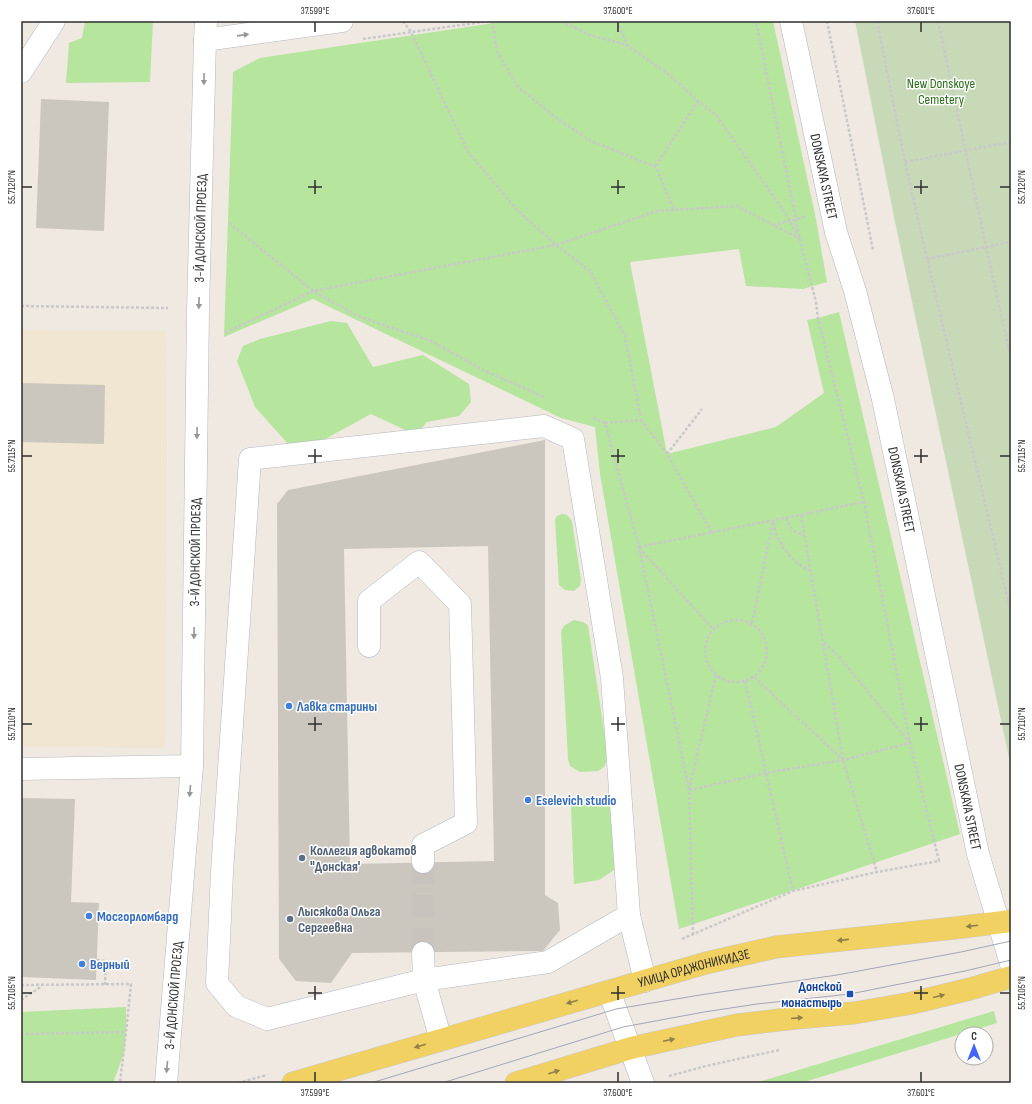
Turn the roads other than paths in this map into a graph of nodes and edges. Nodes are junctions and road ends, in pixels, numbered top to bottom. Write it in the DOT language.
graph roads {
  1 [pos="54,21"];
  2 [pos="342,21"];
  3 [pos="790,21"];
  4 [pos="205,31"];
  5 [pos="21,72"];
  6 [pos="369,646"];
  7 [pos="192,766"];
  8 [pos="21,769"];
  9 [pos="423,862"];
  10 [pos="628,915"];
  11 [pos="1005,922"];
  12 [pos="423,953"];
  13 [pos="1011,964"];
  14 [pos="1011,977"];
  15 [pos="424,980"];
  16 [pos="645,981"];
  17 [pos="609,991"];
  18 [pos="442,1040"];
  19 [pos="631,1048"];
  20 [pos="166,1083"];
  21 [pos="293,1083"];
  22 [pos="516,1083"];
  23 [pos="643,1083"];
  1 -- 5 [label="street"];
  4 -- 2 [label="street, one-way"];
  3 -- 11 [label="street, DONSKAYA STREET"];
  4 -- 7 [label="street, 3-Й ДОНСКОЙ ПРОЕЗД, one-way"];
  6 -- 9 [label="street"];
  7 -- 8 [label="street"];
  7 -- 20 [label="street, 3-Й ДОНСКОЙ ПРОЕЗД, one-way"];
  10 -- 15 [label="street"];
  10 -- 15 [label="street"];
  10 -- 16 [label="street"];
  11 -- 13 [label="street, DONSKAYA STREET"];
  11 -- 16 [label="main road, УЛИЦА ОРДЖОНИКИДЗЕ, one-way"];
  12 -- 15 [label="street"];
  19 -- 14 [label="main road, one-way"];
  15 -- 18 [label="street"];
  16 -- 17 [label="main road, УЛИЦА ОРДЖОНИКИДЗЕ"];
  17 -- 18 [label="main road, УЛИЦА ОРДЖОНИКИДЗЕ, one-way"];
  17 -- 19 [label="street"];
  18 -- 21 [label="main road, УЛИЦА ОРДЖОНИКИДЗЕ, one-way"];
  22 -- 19 [label="main road, one-way"];
  19 -- 23 [label="street"];
}
